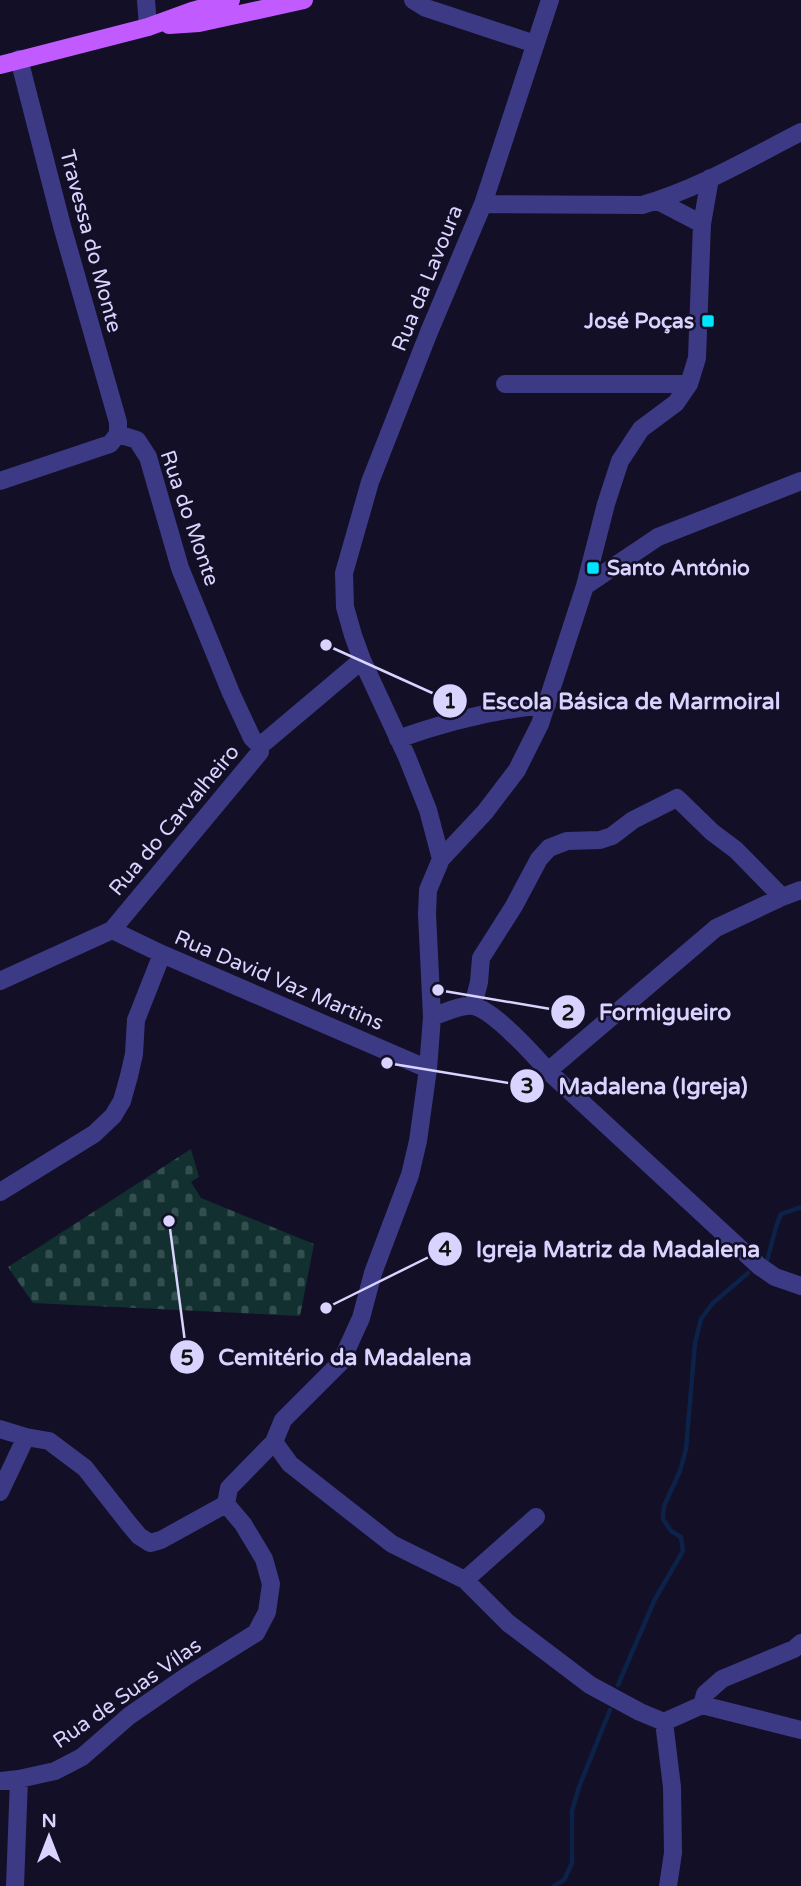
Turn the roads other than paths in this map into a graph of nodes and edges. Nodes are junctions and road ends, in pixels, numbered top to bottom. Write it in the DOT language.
graph roads {
  1 [pos="146,0"];
  2 [pos="231,0"];
  3 [pos="304,0"];
  4 [pos="414,0"];
  5 [pos="550,0"];
  6 [pos="148,27"];
  7 [pos="535,44"];
  8 [pos="19,60"];
  9 [pos="0,65"];
  10 [pos="801,132"];
  11 [pos="710,178"];
  12 [pos="658,201"];
  13 [pos="482,204"];
  14 [pos="702,224"];
  15 [pos="505,384"];
  16 [pos="689,384"];
  17 [pos="118,434"];
  18 [pos="0,481"];
  19 [pos="801,481"];
  20 [pos="585,586"];
  21 [pos="362,660"];
  22 [pos="547,705"];
  23 [pos="398,738"];
  24 [pos="260,746"];
  25 [pos="441,859"];
  26 [pos="801,890"];
  27 [pos="782,897"];
  28 [pos="112,930"];
  29 [pos="162,954"];
  30 [pos="0,981"];
  31 [pos="473,1006"];
  32 [pos="432,1017"];
  33 [pos="428,1069"];
  34 [pos="548,1071"];
  35 [pos="0,1192"];
  36 [pos="801,1286"];
  37 [pos="0,1429"];
  38 [pos="26,1437"];
  39 [pos="274,1442"];
  40 [pos="0,1492"];
  41 [pos="226,1504"];
  42 [pos="536,1517"];
  43 [pos="465,1580"];
  44 [pos="801,1643"];
  45 [pos="702,1705"];
  46 [pos="664,1722"];
  47 [pos="801,1730"];
  48 [pos="19,1779"];
  49 [pos="0,1781"];
  50 [pos="15,1886"];
  51 [pos="668,1886"];
  1 -- 6 [label="street"];
  2 -- 6 [label="main road"];
  3 -- 6 [label="main road"];
  4 -- 7 [label="street"];
  5 -- 7 [label="street, Rua da Lavoura"];
  6 -- 8 [label="main road"];
  7 -- 13 [label="street, Rua da Lavoura"];
  8 -- 9 [label="main road"];
  8 -- 17 [label="street, Travessa do Monte"];
  10 -- 11 [label="street"];
  11 -- 12 [label="street"];
  11 -- 14 [label="street"];
  12 -- 13 [label="street"];
  12 -- 14 [label="street"];
  13 -- 21 [label="street, Rua da Lavoura"];
  14 -- 16 [label="street"];
  15 -- 16 [label="street"];
  16 -- 20 [label="street"];
  17 -- 18 [label="street"];
  17 -- 24 [label="street, Rua do Monte"];
  19 -- 20 [label="street"];
  20 -- 22 [label="street"];
  21 -- 23 [label="street, Rua da Lavoura"];
  21 -- 24 [label="street, Rua do Carvalheiro"];
  22 -- 23 [label="street"];
  22 -- 25 [label="street"];
  23 -- 25 [label="street, Rua da Lavoura"];
  24 -- 28 [label="street, Rua do Carvalheiro"];
  25 -- 32 [label="street"];
  26 -- 27 [label="street"];
  27 -- 31 [label="street"];
  27 -- 34 [label="street"];
  28 -- 29 [label="street, Rua David Vaz Martins"];
  28 -- 30 [label="street, Rua do Carvalheiro"];
  29 -- 33 [label="street, Rua David Vaz Martins"];
  29 -- 35 [label="street"];
  31 -- 32 [label="street"];
  31 -- 34 [label="street"];
  32 -- 33 [label="street"];
  33 -- 39 [label="street"];
  34 -- 36 [label="street"];
  37 -- 38 [label="street"];
  38 -- 40 [label="street"];
  38 -- 41 [label="street"];
  39 -- 41 [label="street"];
  39 -- 43 [label="street"];
  41 -- 48 [label="street, Rua de Suas Vílas"];
  42 -- 43 [label="street"];
  43 -- 46 [label="street"];
  44 -- 45 [label="street"];
  45 -- 46 [label="street"];
  45 -- 47 [label="street"];
  46 -- 51 [label="street"];
  48 -- 49 [label="street, Rua de Suas Vílas"];
  48 -- 50 [label="street"];
}
